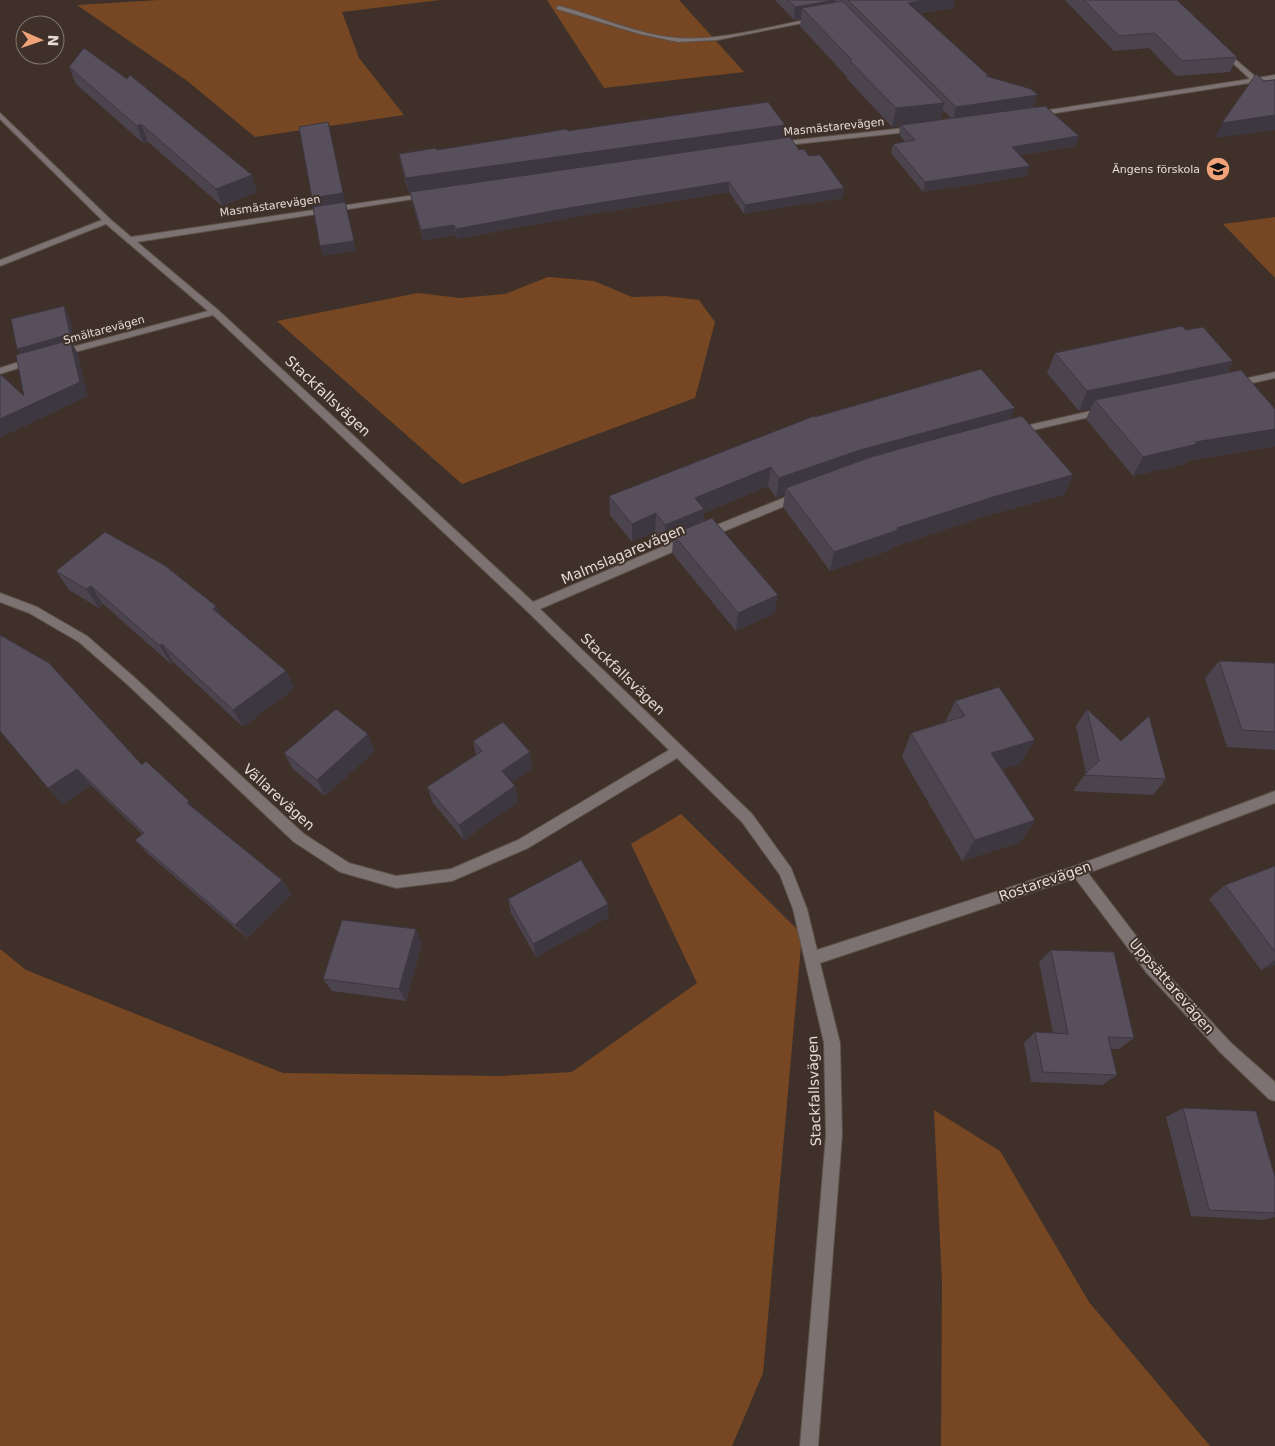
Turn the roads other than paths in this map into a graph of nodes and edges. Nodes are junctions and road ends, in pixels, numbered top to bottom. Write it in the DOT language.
graph roads {
  1 [pos="560,8"];
  2 [pos="822,18"];
  3 [pos="1215,43"];
  4 [pos="1275,78"];
  5 [pos="1256,80"];
  6 [pos="1031,114"];
  7 [pos="0,115"];
  8 [pos="922,128"];
  9 [pos="765,146"];
  10 [pos="439,193"];
  11 [pos="108,221"];
  12 [pos="130,240"];
  13 [pos="0,263"];
  14 [pos="215,312"];
  15 [pos="0,371"];
  16 [pos="1275,375"];
  17 [pos="1219,387"];
  18 [pos="1117,408"];
  19 [pos="1008,433"];
  20 [pos="809,492"];
  21 [pos="0,597"];
  22 [pos="531,608"];
  23 [pos="679,751"];
  24 [pos="1275,797"];
  25 [pos="1078,871"];
  26 [pos="812,958"];
  27 [pos="1275,1093"];
  28 [pos="809,1446"];
  1 -- 2 [label="street"];
  3 -- 5 [label="street"];
  4 -- 5 [label="street"];
  5 -- 6 [label="street"];
  7 -- 11 [label="street, Stackfallsvägen"];
  8 -- 9 [label="street, Masmästarevägen"];
  10 -- 12 [label="street, Masmästarevägen"];
  11 -- 12 [label="street, Stackfallsvägen"];
  11 -- 13 [label="street"];
  12 -- 14 [label="street, Stackfallsvägen"];
  14 -- 15 [label="street, Smältarevägen"];
  14 -- 22 [label="street, Stackfallsvägen"];
  16 -- 17 [label="street"];
  18 -- 19 [label="street"];
  20 -- 22 [label="street, Malmslagarevägen"];
  21 -- 23 [label="street, Vällarevägen"];
  22 -- 23 [label="street, Stackfallsvägen"];
  23 -- 26 [label="street, Stackfallsvägen"];
  24 -- 25 [label="street, Rostarevägen"];
  25 -- 26 [label="street, Rostarevägen"];
  25 -- 27 [label="street, Uppsättarevägen"];
  26 -- 28 [label="street, Stackfallsvägen"];
}
